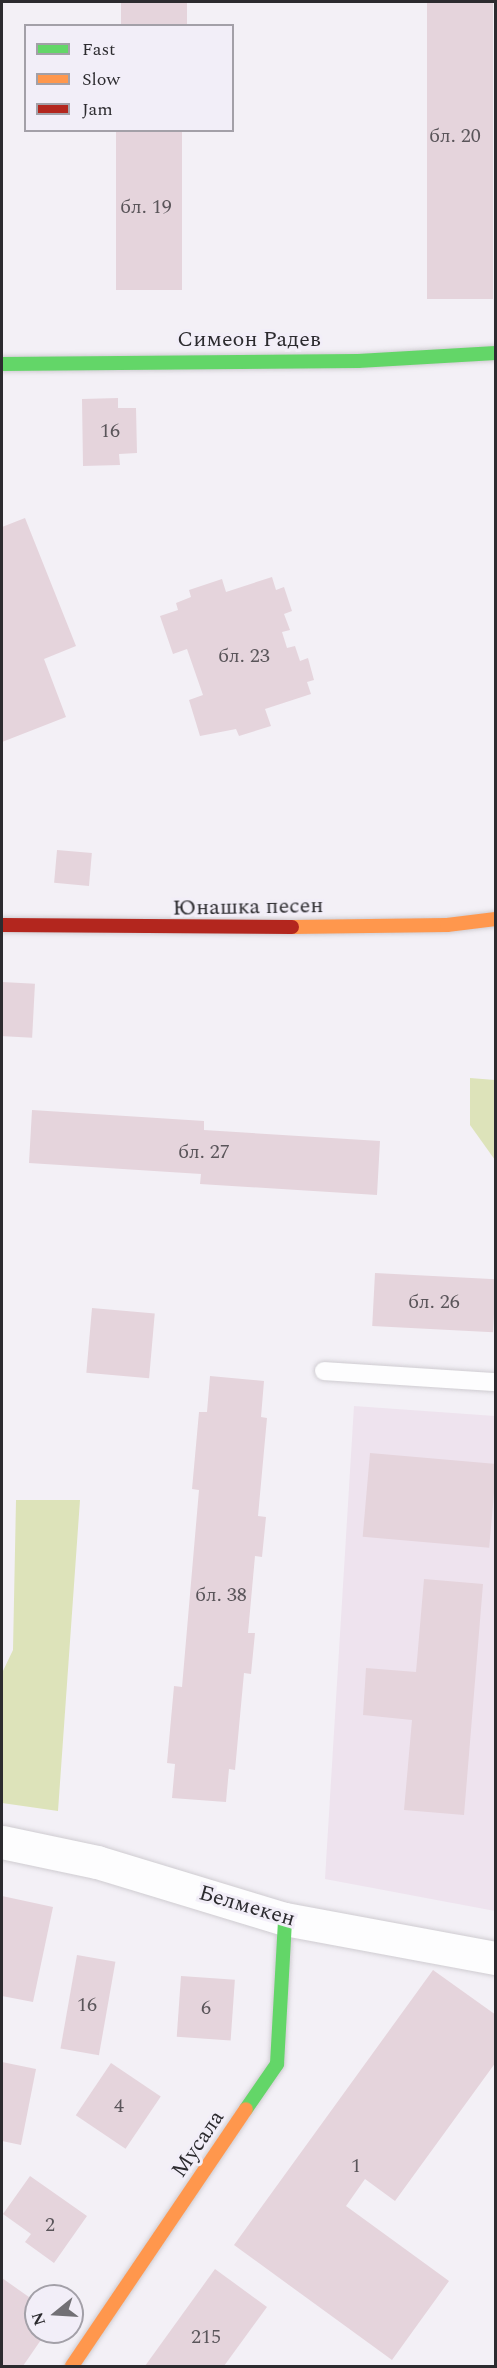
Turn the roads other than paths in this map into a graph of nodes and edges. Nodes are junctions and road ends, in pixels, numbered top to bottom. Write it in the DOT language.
graph roads {
  1 [pos="495,353"];
  2 [pos="2,364"];
  3 [pos="495,919"];
  4 [pos="2,925"];
  5 [pos="324,1371"];
  6 [pos="495,1382"];
  7 [pos="2,1842"];
  8 [pos="285,1919"];
  9 [pos="495,1958"];
  10 [pos="72,2367"];
  1 -- 2 [label="street, Симеон Радев"];
  3 -- 4 [label="street, Юнашка песен"];
  5 -- 6 [label="lane"];
  7 -- 8 [label="street, Белмекен"];
  8 -- 9 [label="street, Белмекен"];
  8 -- 10 [label="street, Мусала"];
}
